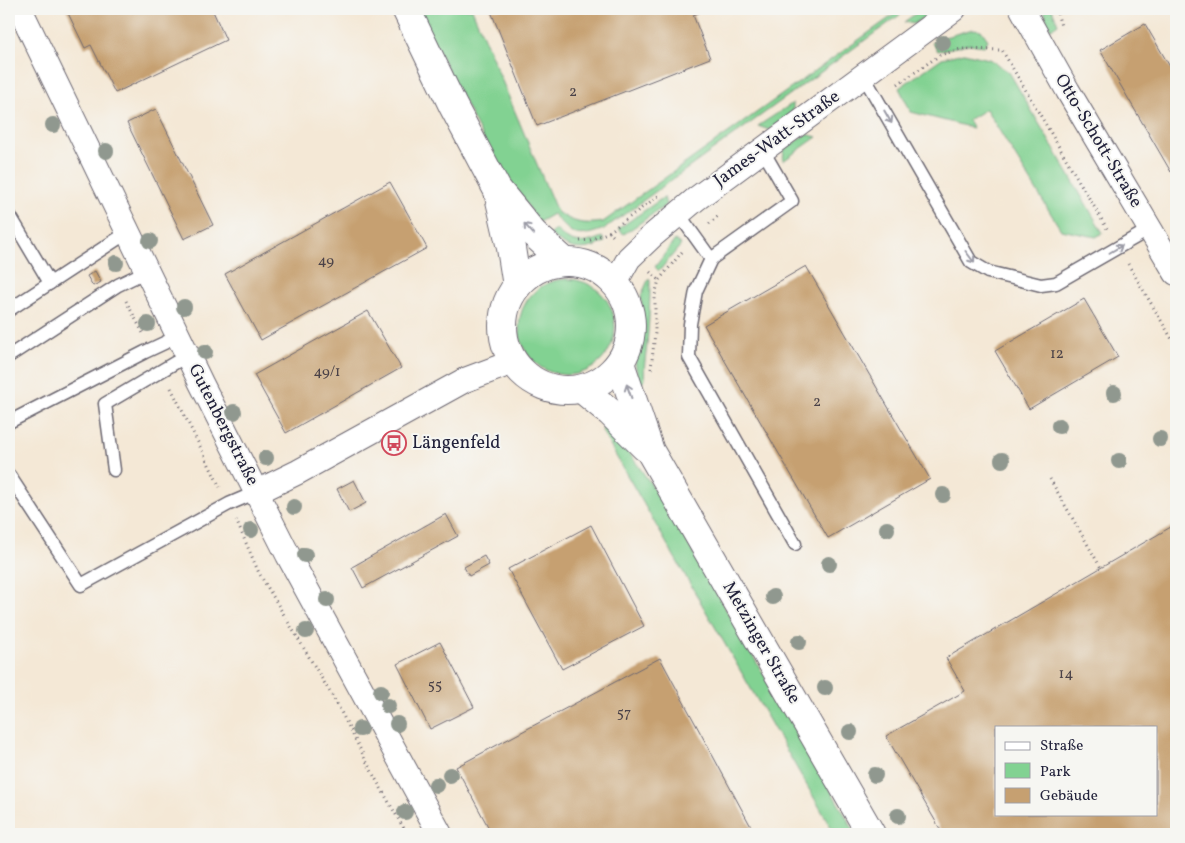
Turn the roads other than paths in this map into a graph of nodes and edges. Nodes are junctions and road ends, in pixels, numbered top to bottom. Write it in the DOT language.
graph roads {
  1 [pos="20,9"];
  2 [pos="406,9"];
  3 [pos="954,9"];
  4 [pos="1022,9"];
  5 [pos="863,75"];
  6 [pos="762,149"];
  7 [pos="497,189"];
  8 [pos="678,213"];
  9 [pos="9,214"];
  10 [pos="1150,229"];
  11 [pos="128,232"];
  12 [pos="711,259"];
  13 [pos="565,262"];
  14 [pos="148,271"];
  15 [pos="1176,273"];
  16 [pos="50,283"];
  17 [pos="615,283"];
  18 [pos="517,286"];
  19 [pos="9,310"];
  20 [pos="183,346"];
  21 [pos="9,356"];
  22 [pos="513,362"];
  23 [pos="620,363"];
  24 [pos="582,389"];
  25 [pos="9,422"];
  26 [pos="650,451"];
  27 [pos="114,470"];
  28 [pos="9,475"];
  29 [pos="257,492"];
  30 [pos="795,544"];
  31 [pos="440,834"];
  32 [pos="871,834"];
  1 -- 11 [label="street, Gutenbergstraße"];
  2 -- 7 [label="street"];
  3 -- 5 [label="street, James-Watt-Straße"];
  4 -- 10 [label="street, Otto-Schott-Straße"];
  5 -- 6 [label="street, James-Watt-Straße"];
  5 -- 10 [label="lane, one-way"];
  6 -- 8 [label="street, James-Watt-Straße"];
  6 -- 12 [label="lane"];
  13 -- 7 [label="street, one-way"];
  7 -- 18 [label="street"];
  8 -- 12 [label="lane"];
  8 -- 17 [label="street, James-Watt-Straße"];
  9 -- 16 [label="lane"];
  10 -- 15 [label="street, Otto-Schott-Straße"];
  11 -- 14 [label="street, Gutenbergstraße"];
  11 -- 16 [label="lane"];
  12 -- 30 [label="lane"];
  13 -- 17 [label="street"];
  13 -- 18 [label="street"];
  14 -- 20 [label="street, Gutenbergstraße"];
  14 -- 21 [label="lane"];
  16 -- 19 [label="lane"];
  17 -- 23 [label="street"];
  18 -- 22 [label="street"];
  20 -- 25 [label="lane"];
  20 -- 27 [label="lane"];
  20 -- 29 [label="street, Gutenbergstraße"];
  22 -- 24 [label="street"];
  22 -- 29 [label="street"];
  23 -- 24 [label="street"];
  26 -- 23 [label="street, Metzinger Straße, one-way"];
  24 -- 26 [label="street, Metzinger Straße"];
  26 -- 32 [label="street, Metzinger Straße"];
  28 -- 29 [label="lane"];
  29 -- 31 [label="street, Gutenbergstraße"];
}
